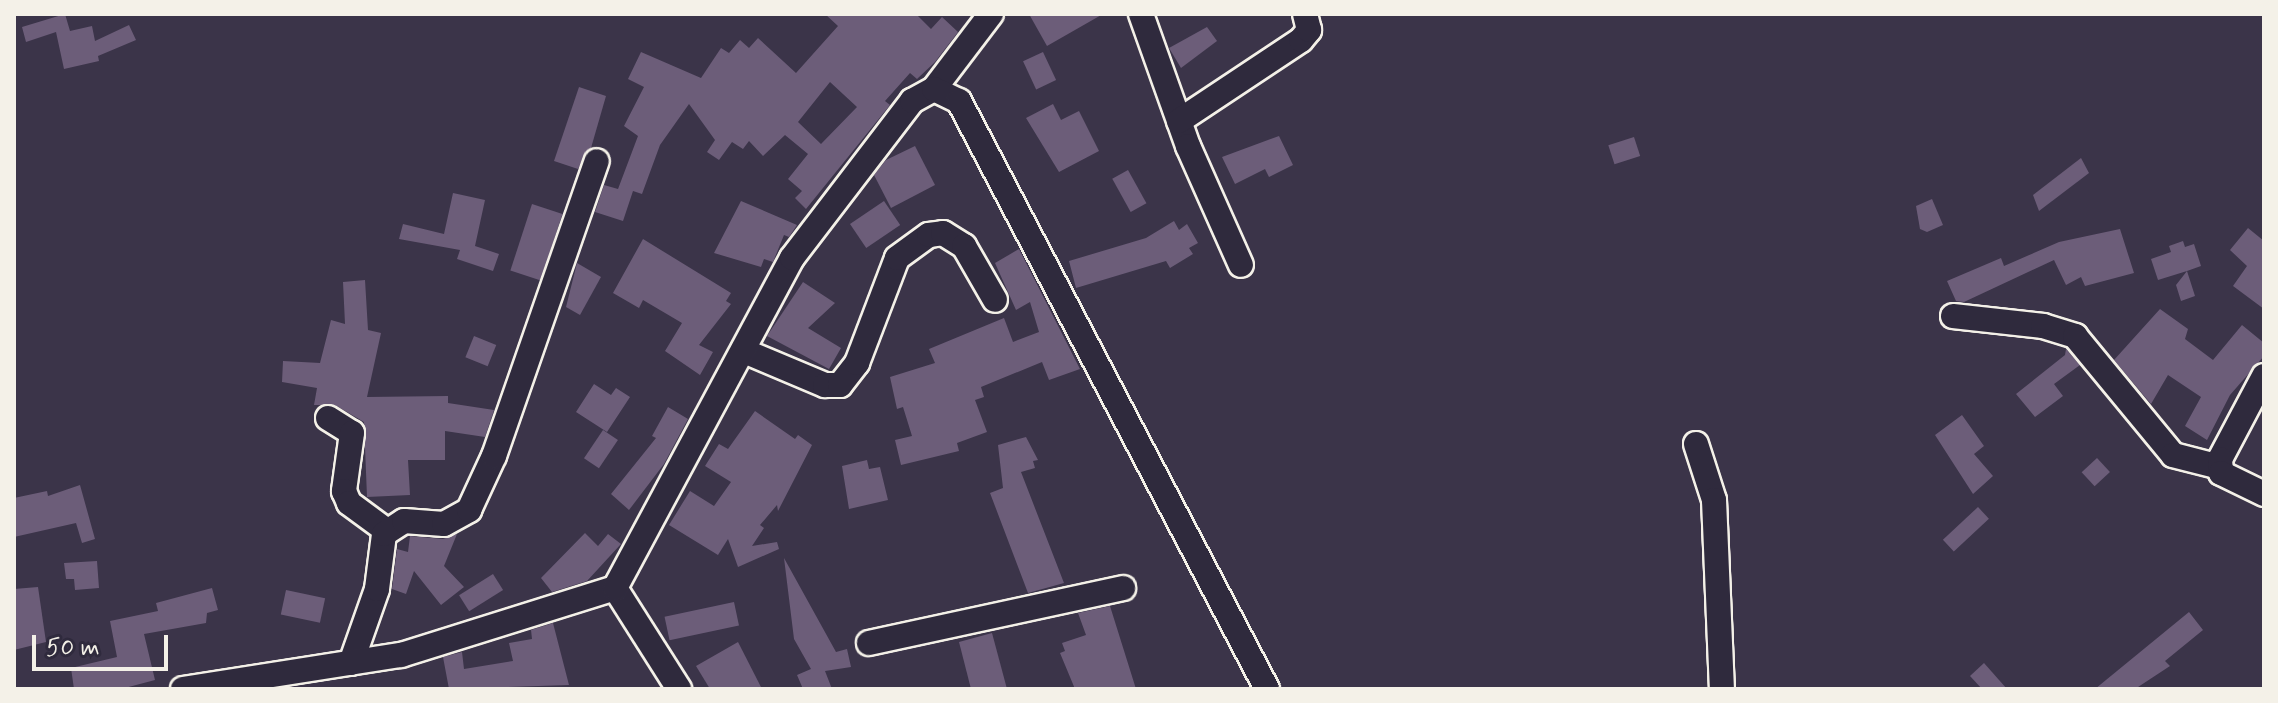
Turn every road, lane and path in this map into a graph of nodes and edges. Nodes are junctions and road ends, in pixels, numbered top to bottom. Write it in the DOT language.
graph roads {
  1 [pos="991,14"];
  2 [pos="1141,14"];
  3 [pos="1305,14"];
  4 [pos="934,89"];
  5 [pos="1179,121"];
  6 [pos="597,161"];
  7 [pos="1241,265"];
  8 [pos="995,300"];
  9 [pos="1953,316"];
  10 [pos="744,351"];
  11 [pos="2264,376"];
  12 [pos="328,418"];
  13 [pos="1696,444"];
  14 [pos="2220,467"];
  15 [pos="2264,494"];
  16 [pos="387,531"];
  17 [pos="615,588"];
  18 [pos="1123,588"];
  19 [pos="869,643"];
  20 [pos="351,663"];
  21 [pos="183,689"];
  22 [pos="679,689"];
  23 [pos="1267,689"];
  24 [pos="1722,689"];
  1 -- 4 [label="street"];
  2 -- 5 [label="street"];
  3 -- 5 [label="street"];
  4 -- 10 [label="street"];
  4 -- 23 [label="street"];
  5 -- 7 [label="street"];
  6 -- 16 [label="street"];
  8 -- 10 [label="street"];
  9 -- 14 [label="street"];
  10 -- 17 [label="street"];
  11 -- 14 [label="street"];
  12 -- 16 [label="street"];
  13 -- 24 [label="street"];
  14 -- 15 [label="street"];
  16 -- 20 [label="street"];
  17 -- 20 [label="street"];
  17 -- 22 [label="street"];
  18 -- 19 [label="street"];
  20 -- 21 [label="street"];
}
